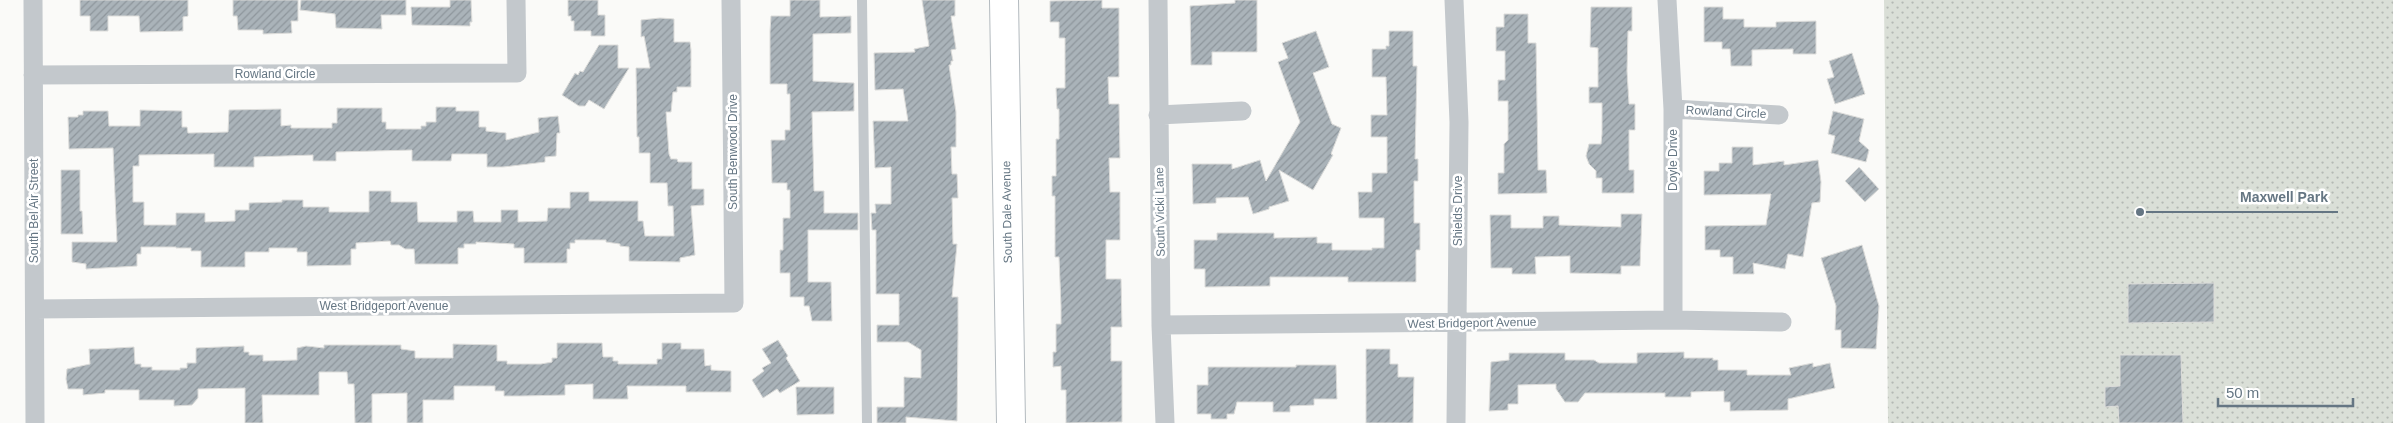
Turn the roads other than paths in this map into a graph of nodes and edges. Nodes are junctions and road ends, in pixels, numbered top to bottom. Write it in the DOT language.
graph roads {
  1 [pos="33,0"];
  2 [pos="516,0"];
  3 [pos="731,0"];
  4 [pos="862,0"];
  5 [pos="1004,0"];
  6 [pos="1158,0"];
  7 [pos="1454,0"];
  8 [pos="1667,0"];
  9 [pos="32,75"];
  10 [pos="1673,109"];
  11 [pos="1242,111"];
  12 [pos="1158,115"];
  13 [pos="1779,115"];
  14 [pos="734,304"];
  15 [pos="34,309"];
  16 [pos="1673,320"];
  17 [pos="1782,322"];
  18 [pos="1457,324"];
  19 [pos="1161,325"];
  20 [pos="35,423"];
  21 [pos="867,423"];
  22 [pos="1011,423"];
  23 [pos="1165,423"];
  24 [pos="1456,423"];
  1 -- 9 [label="street, South Bel Air Street"];
  2 -- 9 [label="street, Rowland Circle"];
  3 -- 14 [label="street, South Benwood Drive"];
  4 -- 21 [label="lane"];
  5 -- 22 [label="street, South Dale Avenue"];
  6 -- 12 [label="street, South Vicki Lane"];
  7 -- 18 [label="street, Shields Drive"];
  8 -- 10 [label="street, Doyle Drive"];
  9 -- 15 [label="street, South Bel Air Street"];
  10 -- 13 [label="street, Rowland Circle"];
  10 -- 16 [label="street, Doyle Drive"];
  11 -- 12 [label="street"];
  12 -- 19 [label="street, South Vicki Lane"];
  14 -- 15 [label="street, West Bridgeport Avenue"];
  15 -- 20 [label="street, South Bel Air Street"];
  16 -- 17 [label="street, West Bridgeport Avenue"];
  16 -- 18 [label="street, West Bridgeport Avenue"];
  18 -- 19 [label="street, West Bridgeport Avenue"];
  18 -- 24 [label="street, Shields Drive"];
  19 -- 23 [label="street, South Vicki Lane"];
}
